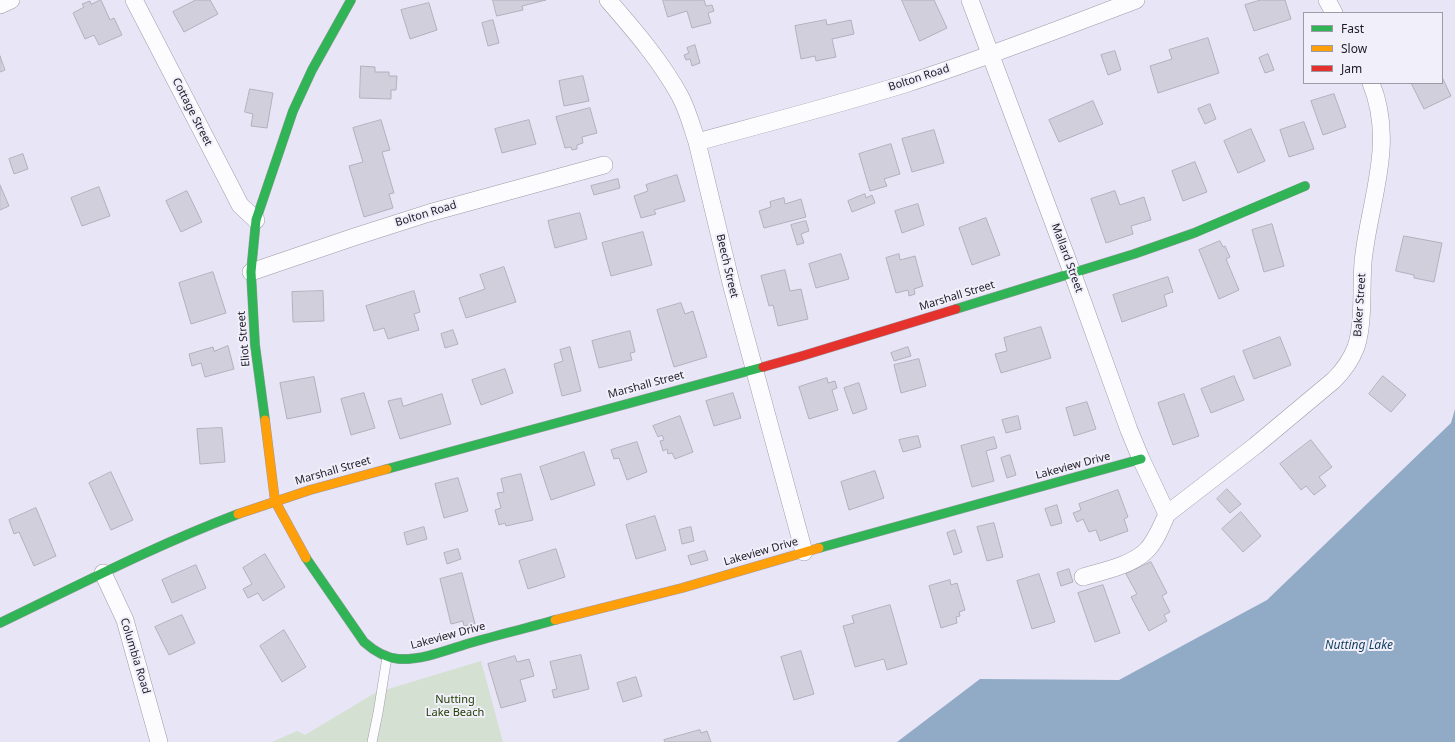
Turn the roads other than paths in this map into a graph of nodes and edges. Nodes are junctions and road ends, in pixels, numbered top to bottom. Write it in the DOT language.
graph roads {
  1 [pos="11,0"];
  2 [pos="134,0"];
  3 [pos="351,0"];
  4 [pos="608,0"];
  5 [pos="970,0"];
  6 [pos="1136,0"];
  7 [pos="1327,0"];
  8 [pos="0,5"];
  9 [pos="1333,12"];
  10 [pos="990,54"];
  11 [pos="1371,84"];
  12 [pos="697,142"];
  13 [pos="604,165"];
  14 [pos="1305,186"];
  15 [pos="256,220"];
  16 [pos="251,272"];
  17 [pos="1072,272"];
  18 [pos="753,369"];
  19 [pos="1141,460"];
  20 [pos="275,501"];
  21 [pos="1167,514"];
  22 [pos="804,552"];
  23 [pos="103,573"];
  24 [pos="1083,577"];
  25 [pos="0,623"];
  26 [pos="387,657"];
  27 [pos="159,742"];
  28 [pos="372,742"];
  1 -- 8 [label="street"];
  2 -- 15 [label="street, Cottage Street"];
  3 -- 15 [label="street, Eliot Street"];
  4 -- 12 [label="street, Beech Street"];
  5 -- 10 [label="street, Mallard Street"];
  6 -- 10 [label="street, Bolton Road"];
  7 -- 9 [label="street"];
  10 -- 12 [label="street, Bolton Road"];
  10 -- 17 [label="street, Mallard Street"];
  11 -- 21 [label="street, Baker Street"];
  12 -- 18 [label="street, Beech Street"];
  13 -- 16 [label="street, Bolton Road"];
  14 -- 17 [label="street, Marshall Street"];
  15 -- 16 [label="street, Eliot Street"];
  16 -- 20 [label="street, Eliot Street"];
  17 -- 18 [label="street, Marshall Street"];
  17 -- 19 [label="street, Mallard Street"];
  18 -- 20 [label="street, Marshall Street"];
  18 -- 22 [label="street, Beech Street"];
  19 -- 21 [label="street, Mallard Street"];
  19 -- 22 [label="street, Lakeview Drive"];
  20 -- 23 [label="street, Marshall Street"];
  20 -- 26 [label="street, Eliot Street"];
  21 -- 24 [label="street"];
  22 -- 26 [label="street, Lakeview Drive"];
  23 -- 25 [label="street, Marshall Street"];
  23 -- 27 [label="street, Columbia Road"];
  26 -- 28 [label="lane"];
}
